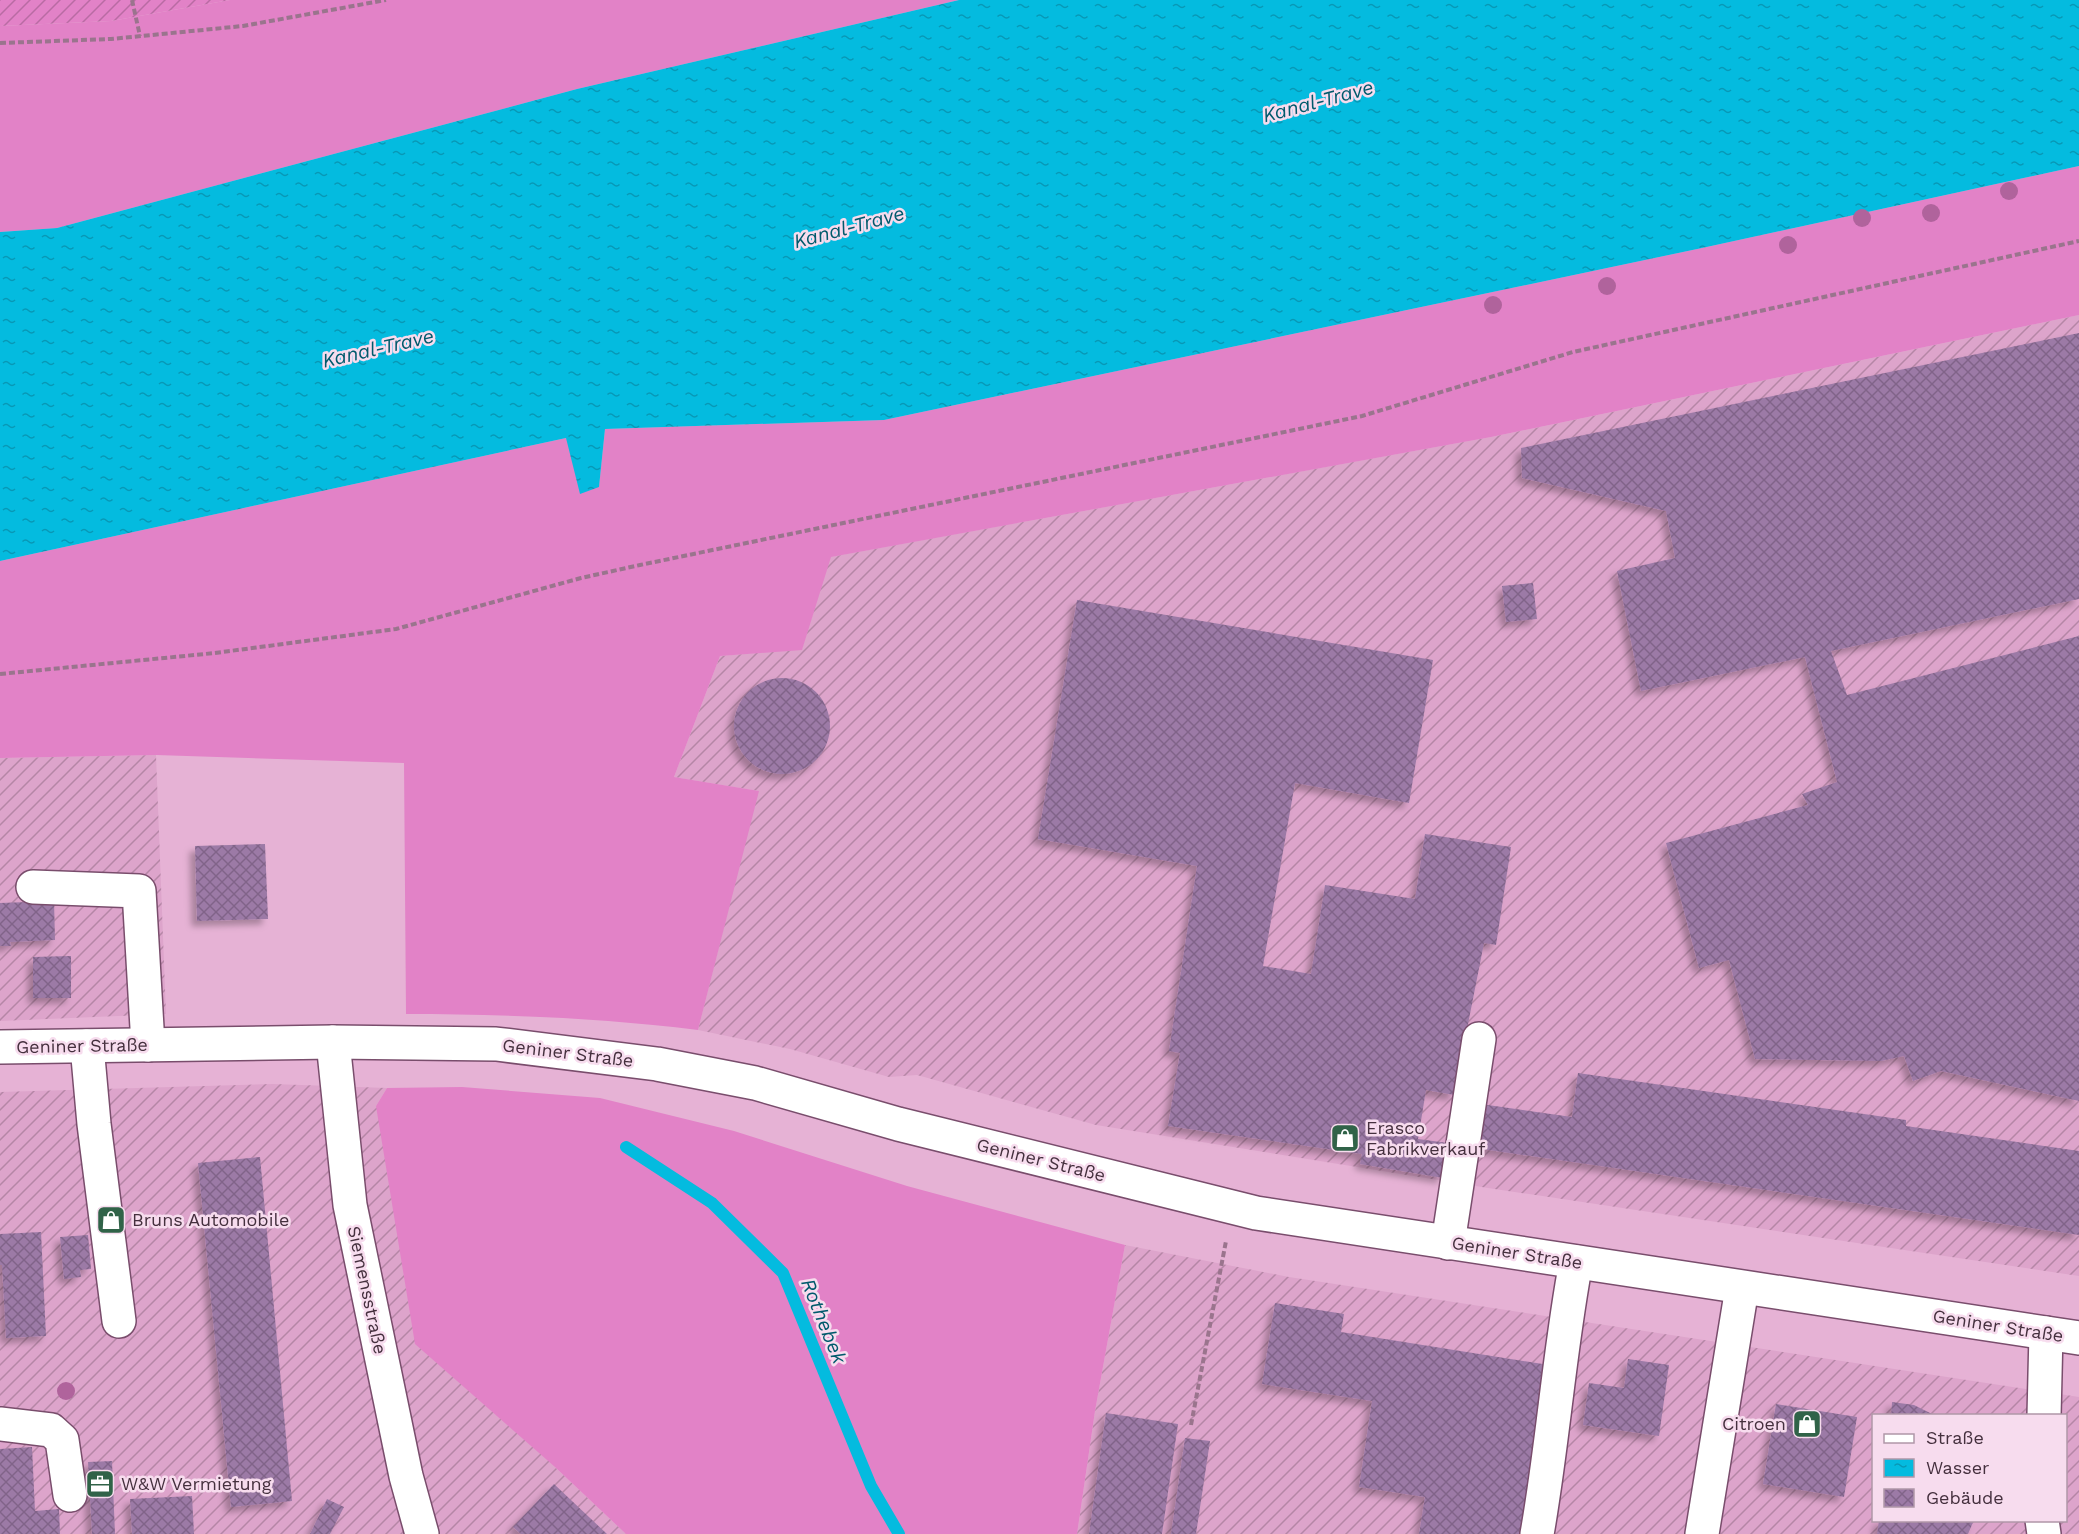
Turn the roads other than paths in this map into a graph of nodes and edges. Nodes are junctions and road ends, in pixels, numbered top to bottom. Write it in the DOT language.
graph roads {
  1 [pos="33,887"];
  2 [pos="1479,1039"];
  3 [pos="333,1042"];
  4 [pos="148,1045"];
  5 [pos="87,1046"];
  6 [pos="0,1047"];
  7 [pos="1448,1243"];
  8 [pos="1576,1262"];
  9 [pos="1742,1288"];
  10 [pos="119,1321"];
  11 [pos="2046,1333"];
  12 [pos="2079,1338"];
  13 [pos="2044,1414"];
  14 [pos="0,1424"];
  15 [pos="70,1495"];
  16 [pos="422,1534"];
  17 [pos="1537,1534"];
  18 [pos="1702,1534"];
  1 -- 4 [label="main road"];
  2 -- 7 [label="main road"];
  3 -- 4 [label="main road, Geniner Straße"];
  3 -- 7 [label="main road, Geniner Straße"];
  3 -- 16 [label="main road, Siemensstraße"];
  4 -- 5 [label="main road, Geniner Straße"];
  5 -- 6 [label="main road, Geniner Straße"];
  5 -- 10 [label="main road"];
  7 -- 8 [label="main road, Geniner Straße"];
  8 -- 9 [label="main road, Geniner Straße"];
  8 -- 17 [label="main road"];
  9 -- 11 [label="main road, Geniner Straße"];
  9 -- 18 [label="main road"];
  11 -- 12 [label="main road, Geniner Straße"];
  11 -- 13 [label="main road"];
  14 -- 15 [label="main road"];
}
